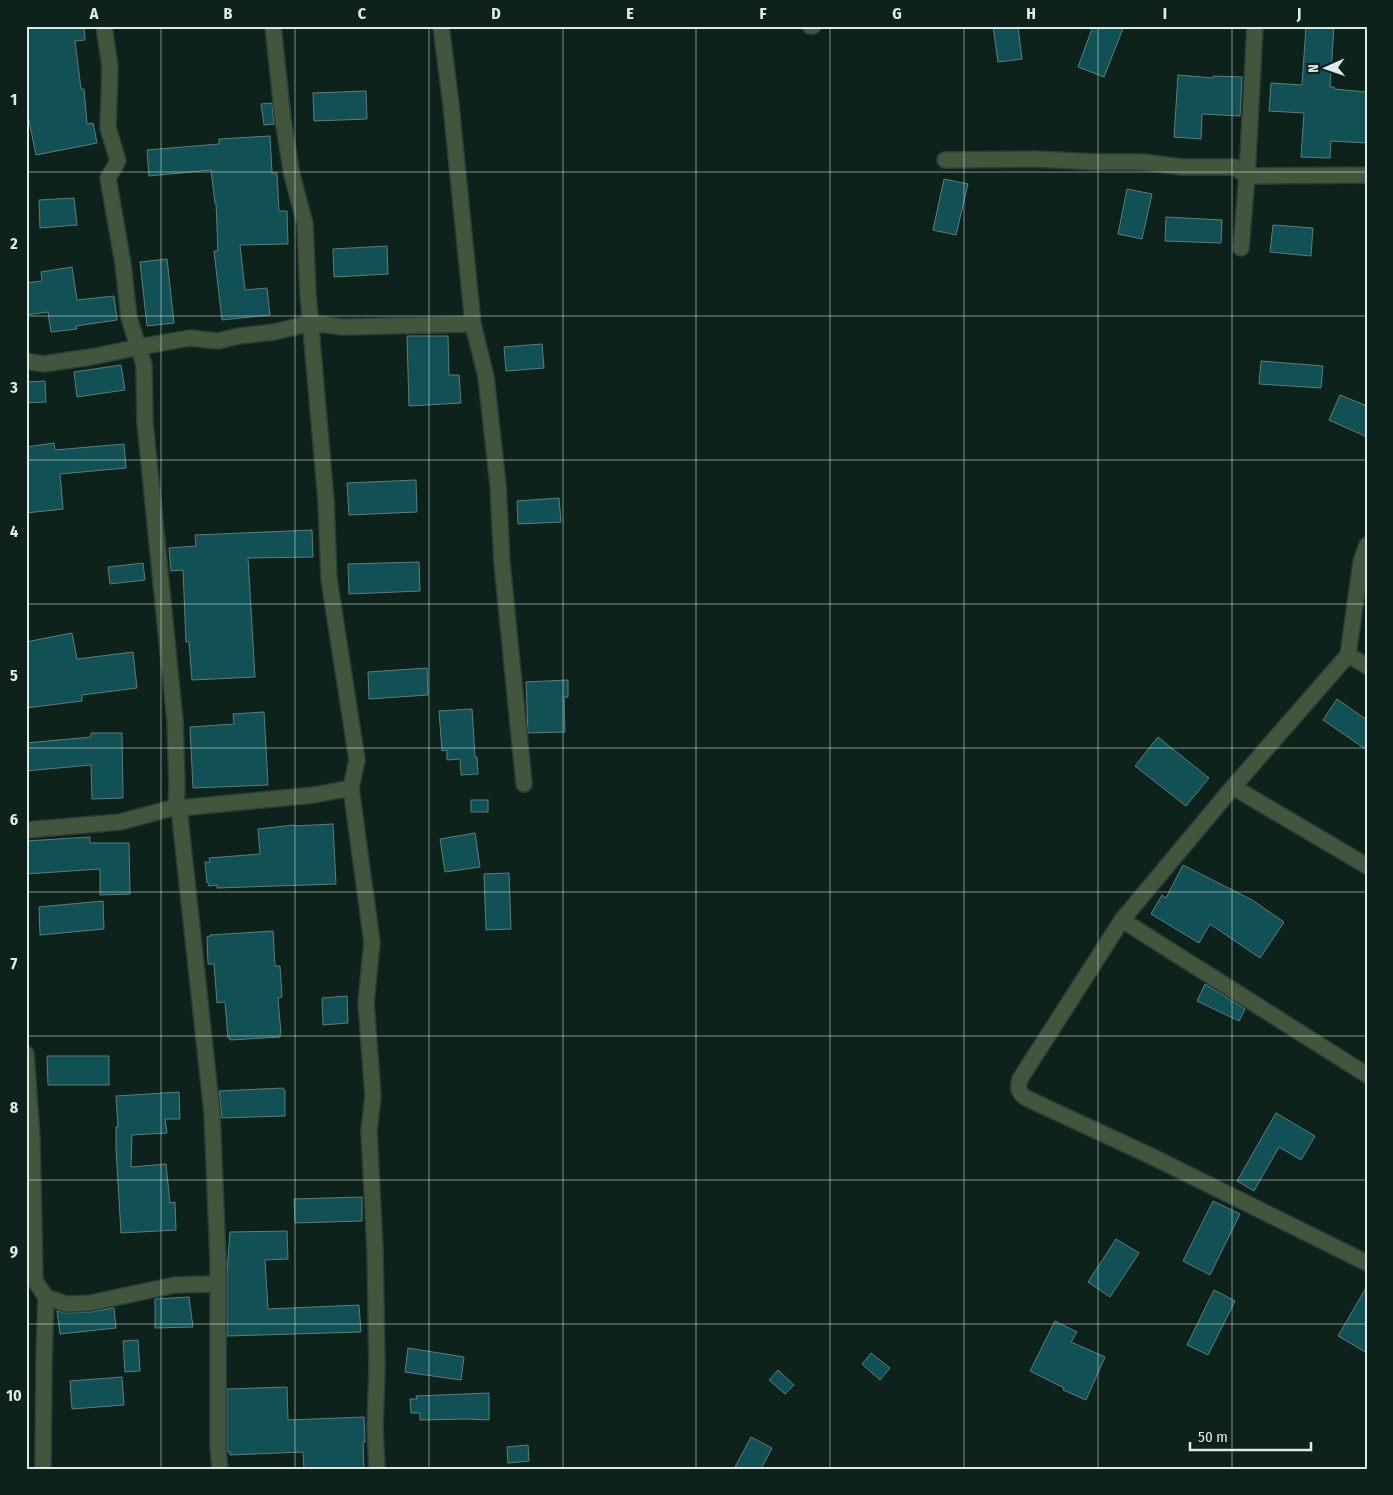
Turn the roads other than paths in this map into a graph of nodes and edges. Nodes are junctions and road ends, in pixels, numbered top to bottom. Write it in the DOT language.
graph roads {
  1 [pos="104,26"];
  2 [pos="273,26"];
  3 [pos="441,26"];
  4 [pos="1255,26"];
  5 [pos="945,160"];
  6 [pos="1367,175"];
  7 [pos="1247,176"];
  8 [pos="1241,248"];
  9 [pos="311,323"];
  10 [pos="473,324"];
  11 [pos="139,347"];
  12 [pos="26,361"];
  13 [pos="1367,545"];
  14 [pos="1348,655"];
  15 [pos="1367,666"];
  16 [pos="524,784"];
  17 [pos="1233,787"];
  18 [pos="351,788"];
  19 [pos="178,808"];
  20 [pos="26,830"];
  21 [pos="1367,866"];
  22 [pos="1122,920"];
  23 [pos="26,1054"];
  24 [pos="1367,1075"];
  25 [pos="1367,1263"];
  26 [pos="218,1284"];
  27 [pos="46,1297"];
  28 [pos="43,1469"];
  29 [pos="220,1469"];
  30 [pos="377,1469"];
  1 -- 11 [label="street"];
  2 -- 9 [label="street"];
  3 -- 10 [label="street"];
  4 -- 7 [label="street"];
  5 -- 7 [label="street"];
  6 -- 7 [label="street"];
  7 -- 8 [label="street"];
  9 -- 10 [label="street"];
  9 -- 11 [label="street"];
  9 -- 18 [label="street"];
  10 -- 16 [label="street"];
  11 -- 12 [label="street"];
  11 -- 19 [label="street"];
  13 -- 14 [label="street"];
  14 -- 15 [label="street"];
  14 -- 17 [label="street"];
  17 -- 21 [label="street"];
  17 -- 22 [label="street"];
  18 -- 19 [label="street"];
  18 -- 30 [label="street"];
  19 -- 20 [label="street"];
  19 -- 26 [label="street"];
  22 -- 24 [label="street"];
  22 -- 25 [label="street"];
  23 -- 27 [label="street"];
  26 -- 27 [label="street"];
  26 -- 29 [label="street"];
  27 -- 28 [label="street"];
}
